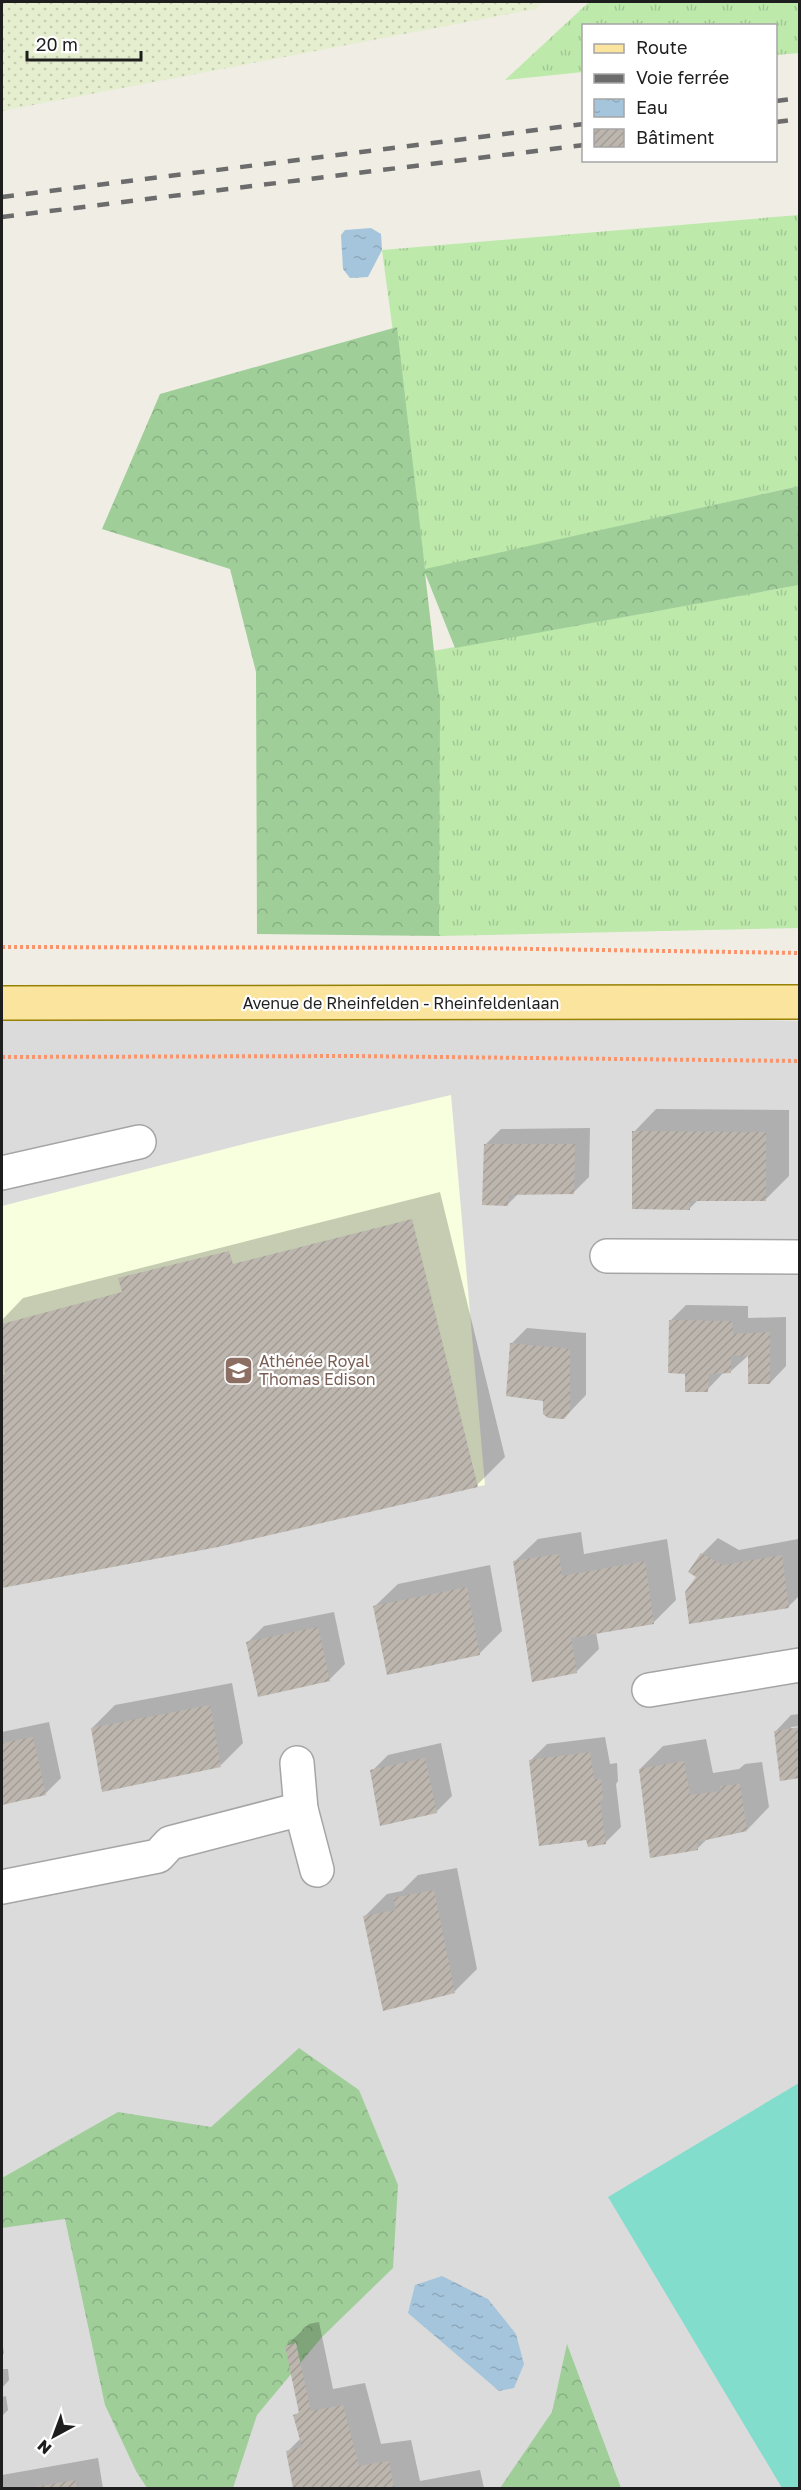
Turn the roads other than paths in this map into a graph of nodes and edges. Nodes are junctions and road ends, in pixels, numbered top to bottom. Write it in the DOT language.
graph roads {
  1 [pos="800,1002"];
  2 [pos="2,1003"];
  3 [pos="139,1142"];
  4 [pos="2,1173"];
  5 [pos="607,1256"];
  6 [pos="800,1257"];
  7 [pos="800,1665"];
  8 [pos="649,1690"];
  9 [pos="297,1763"];
  10 [pos="301,1809"];
  11 [pos="317,1870"];
  12 [pos="2,1887"];
  1 -- 2 [label="main road, Avenue de Rheinfelden - Rheinfeldenlaan"];
  3 -- 4 [label="street"];
  5 -- 6 [label="street"];
  7 -- 8 [label="street"];
  9 -- 10 [label="street"];
  10 -- 11 [label="street"];
  10 -- 12 [label="street"];
}
